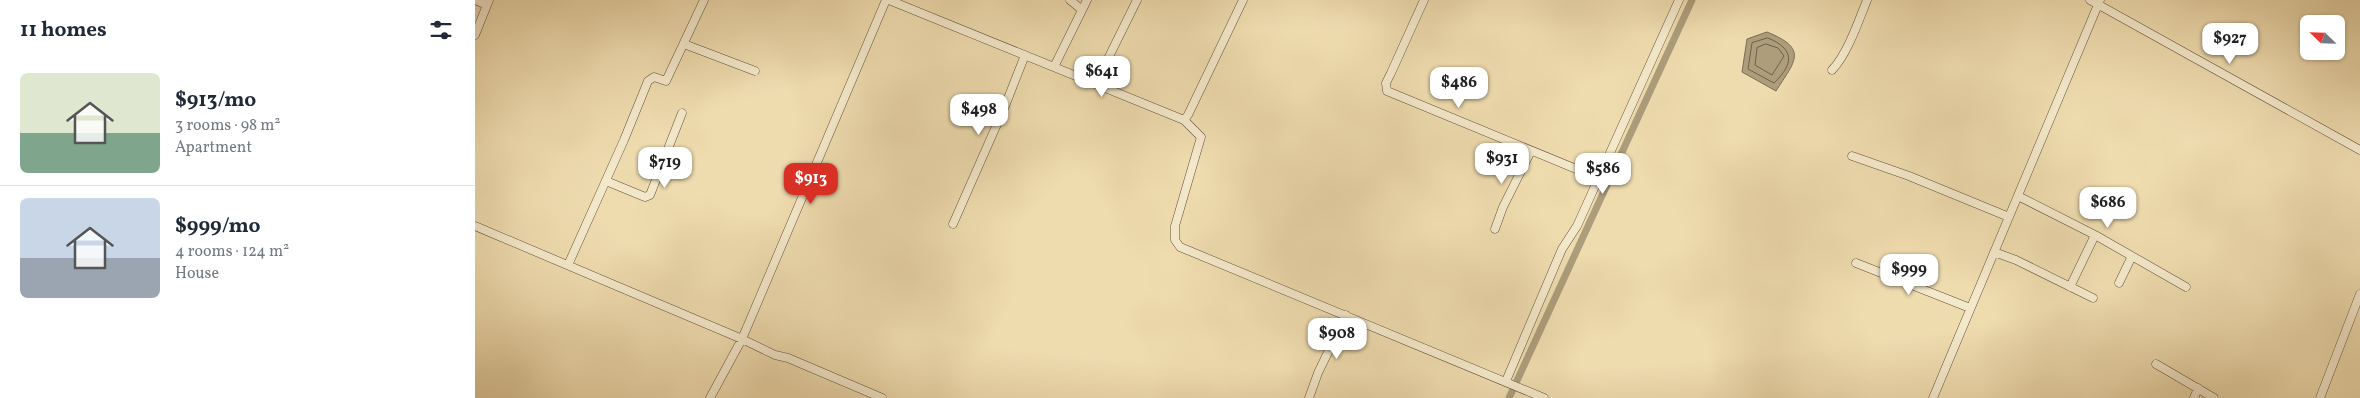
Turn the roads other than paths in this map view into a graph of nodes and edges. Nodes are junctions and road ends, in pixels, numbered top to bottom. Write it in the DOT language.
graph roads {
  1 [pos="475,0"];
  2 [pos="704,0"];
  3 [pos="887,0"];
  4 [pos="1070,0"];
  5 [pos="1087,0"];
  6 [pos="1137,0"];
  7 [pos="1243,0"];
  8 [pos="1424,0"];
  9 [pos="1679,0"];
  10 [pos="1867,0"];
  11 [pos="2090,0"];
  12 [pos="488,2"];
  13 [pos="2099,2"];
  14 [pos="1082,10"];
  15 [pos="475,35"];
  16 [pos="684,44"];
  17 [pos="1025,55"];
  18 [pos="1054,66"];
  19 [pos="1832,70"];
  20 [pos="755,71"];
  21 [pos="1096,83"];
  22 [pos="682,113"];
  23 [pos="1184,120"];
  24 [pos="2360,150"];
  25 [pos="1531,152"];
  26 [pos="1852,156"];
  27 [pos="1598,178"];
  28 [pos="606,182"];
  29 [pos="2018,196"];
  30 [pos="2009,216"];
  31 [pos="953,224"];
  32 [pos="475,226"];
  33 [pos="1495,229"];
  34 [pos="2095,235"];
  35 [pos="1994,252"];
  36 [pos="2132,256"];
  37 [pos="1856,263"];
  38 [pos="568,265"];
  39 [pos="2119,283"];
  40 [pos="2070,287"];
  41 [pos="2186,287"];
  42 [pos="2360,294"];
  43 [pos="2093,298"];
  44 [pos="1970,308"];
  45 [pos="1346,315"];
  46 [pos="742,339"];
  47 [pos="2156,364"];
  48 [pos="1509,382"];
  49 [pos="2198,388"];
  50 [pos="710,398"];
  51 [pos="882,398"];
  52 [pos="1309,398"];
  53 [pos="1544,398"];
  54 [pos="1933,398"];
  55 [pos="2194,398"];
  56 [pos="2214,398"];
  57 [pos="2320,398"];
  1 -- 12 [label="street"];
  2 -- 16 [label="street"];
  3 -- 17 [label="street"];
  3 -- 46 [label="street"];
  4 -- 14 [label="street"];
  5 -- 14 [label="street"];
  6 -- 21 [label="street"];
  7 -- 23 [label="street"];
  8 -- 25 [label="street"];
  9 -- 27 [label="street"];
  10 -- 19 [label="street"];
  11 -- 13 [label="street"];
  12 -- 15 [label="street"];
  13 -- 24 [label="street"];
  13 -- 29 [label="street"];
  14 -- 18 [label="street"];
  16 -- 20 [label="street"];
  16 -- 28 [label="street"];
  17 -- 18 [label="street"];
  17 -- 31 [label="street"];
  18 -- 21 [label="street"];
  21 -- 23 [label="street"];
  22 -- 28 [label="street"];
  23 -- 45 [label="street"];
  25 -- 27 [label="street"];
  25 -- 33 [label="street"];
  26 -- 30 [label="street"];
  27 -- 48 [label="street"];
  28 -- 38 [label="street"];
  29 -- 30 [label="street"];
  29 -- 34 [label="street"];
  30 -- 35 [label="street"];
  32 -- 38 [label="street"];
  34 -- 36 [label="street"];
  34 -- 40 [label="street"];
  35 -- 40 [label="street"];
  35 -- 44 [label="street"];
  36 -- 39 [label="street"];
  36 -- 41 [label="street"];
  37 -- 44 [label="street"];
  38 -- 46 [label="street"];
  40 -- 43 [label="street"];
  42 -- 57 [label="street"];
  44 -- 54 [label="street"];
  45 -- 48 [label="street"];
  45 -- 52 [label="street"];
  46 -- 50 [label="street"];
  46 -- 51 [label="street"];
  47 -- 49 [label="street"];
  48 -- 53 [label="street"];
  49 -- 55 [label="street"];
  49 -- 56 [label="street"];
}
